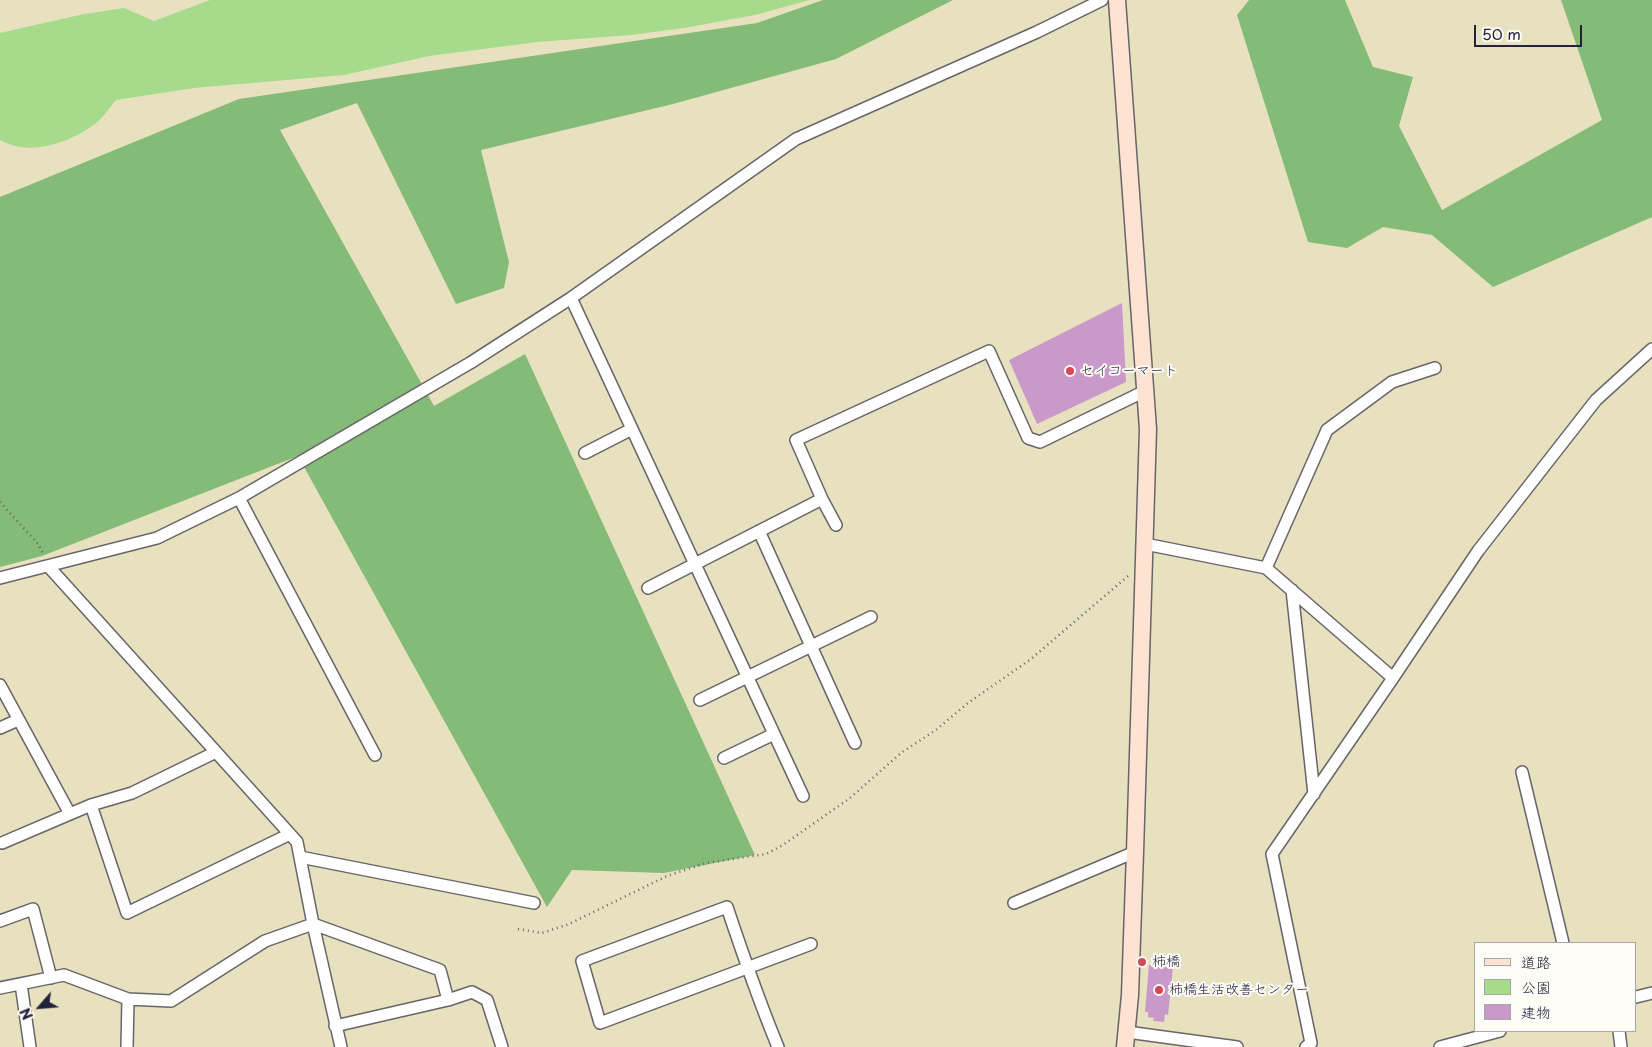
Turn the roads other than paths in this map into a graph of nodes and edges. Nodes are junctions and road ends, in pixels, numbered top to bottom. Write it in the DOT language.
graph roads {
  1 [pos="1102,0"];
  2 [pos="1117,0"];
  3 [pos="571,298"];
  4 [pos="1652,349"];
  5 [pos="1435,368"];
  6 [pos="1145,391"];
  7 [pos="632,429"];
  8 [pos="585,453"];
  9 [pos="239,498"];
  10 [pos="822,499"];
  11 [pos="836,525"];
  12 [pos="759,531"];
  13 [pos="1145,544"];
  14 [pos="695,564"];
  15 [pos="49,567"];
  16 [pos="1266,568"];
  17 [pos="0,578"];
  18 [pos="648,588"];
  19 [pos="1292,590"];
  20 [pos="871,618"];
  21 [pos="812,646"];
  22 [pos="748,678"];
  23 [pos="1393,678"];
  24 [pos="0,685"];
  25 [pos="700,700"];
  26 [pos="18,720"];
  27 [pos="0,728"];
  28 [pos="774,734"];
  29 [pos="855,743"];
  30 [pos="216,752"];
  31 [pos="376,755"];
  32 [pos="724,758"];
  33 [pos="1522,772"];
  34 [pos="1314,794"];
  35 [pos="803,796"];
  36 [pos="91,805"];
  37 [pos="70,814"];
  38 [pos="290,834"];
  39 [pos="2,843"];
  40 [pos="1135,852"];
  41 [pos="300,857"];
  42 [pos="534,903"];
  43 [pos="1014,903"];
  44 [pos="0,921"];
  45 [pos="313,924"];
  46 [pos="1563,942"];
  47 [pos="811,944"];
  48 [pos="748,969"];
  49 [pos="51,978"];
  50 [pos="21,984"];
  51 [pos="0,988"];
  52 [pos="1652,993"];
  53 [pos="1637,997"];
  54 [pos="128,999"];
  55 [pos="448,1000"];
  56 [pos="335,1026"];
  57 [pos="1496,1032"];
  58 [pos="1619,1032"];
  59 [pos="1126,1040"];
  60 [pos="30,1047"];
  61 [pos="127,1047"];
  62 [pos="341,1047"];
  63 [pos="502,1047"];
  64 [pos="778,1047"];
  65 [pos="1237,1047"];
  66 [pos="1306,1047"];
  67 [pos="1440,1047"];
  68 [pos="1621,1047"];
  1 -- 3 [label="street"];
  2 -- 6 [label="street"];
  3 -- 7 [label="street"];
  3 -- 9 [label="street"];
  4 -- 23 [label="street"];
  5 -- 16 [label="street"];
  6 -- 10 [label="street"];
  6 -- 13 [label="street"];
  7 -- 8 [label="street"];
  7 -- 14 [label="street"];
  9 -- 15 [label="street"];
  9 -- 31 [label="street"];
  10 -- 11 [label="street"];
  10 -- 12 [label="street"];
  12 -- 14 [label="street"];
  12 -- 21 [label="street"];
  13 -- 16 [label="street"];
  13 -- 40 [label="street"];
  14 -- 18 [label="street"];
  14 -- 22 [label="street"];
  15 -- 17 [label="street"];
  15 -- 30 [label="street"];
  16 -- 19 [label="street"];
  19 -- 23 [label="street"];
  19 -- 34 [label="street"];
  20 -- 21 [label="street"];
  21 -- 22 [label="street"];
  21 -- 29 [label="street"];
  22 -- 25 [label="street"];
  22 -- 28 [label="street"];
  23 -- 34 [label="street"];
  24 -- 26 [label="street"];
  26 -- 27 [label="street"];
  26 -- 37 [label="street"];
  28 -- 32 [label="street"];
  28 -- 35 [label="street"];
  30 -- 36 [label="street"];
  30 -- 38 [label="street"];
  33 -- 46 [label="street"];
  34 -- 66 [label="street"];
  36 -- 37 [label="street"];
  36 -- 38 [label="street"];
  37 -- 39 [label="street"];
  38 -- 41 [label="street"];
  40 -- 43 [label="street"];
  40 -- 59 [label="street"];
  41 -- 42 [label="street"];
  41 -- 45 [label="street"];
  44 -- 49 [label="street"];
  45 -- 54 [label="street"];
  45 -- 55 [label="street"];
  45 -- 56 [label="street"];
  47 -- 48 [label="street"];
  48 -- 48 [label="street"];
  48 -- 64 [label="street"];
  49 -- 50 [label="street"];
  49 -- 54 [label="street"];
  50 -- 51 [label="street"];
  50 -- 60 [label="street"];
  52 -- 53 [label="street"];
  54 -- 61 [label="street"];
  55 -- 56 [label="street"];
  55 -- 63 [label="street"];
  56 -- 62 [label="street"];
  57 -- 67 [label="street"];
  58 -- 68 [label="street"];
  59 -- 65 [label="street"];
}
